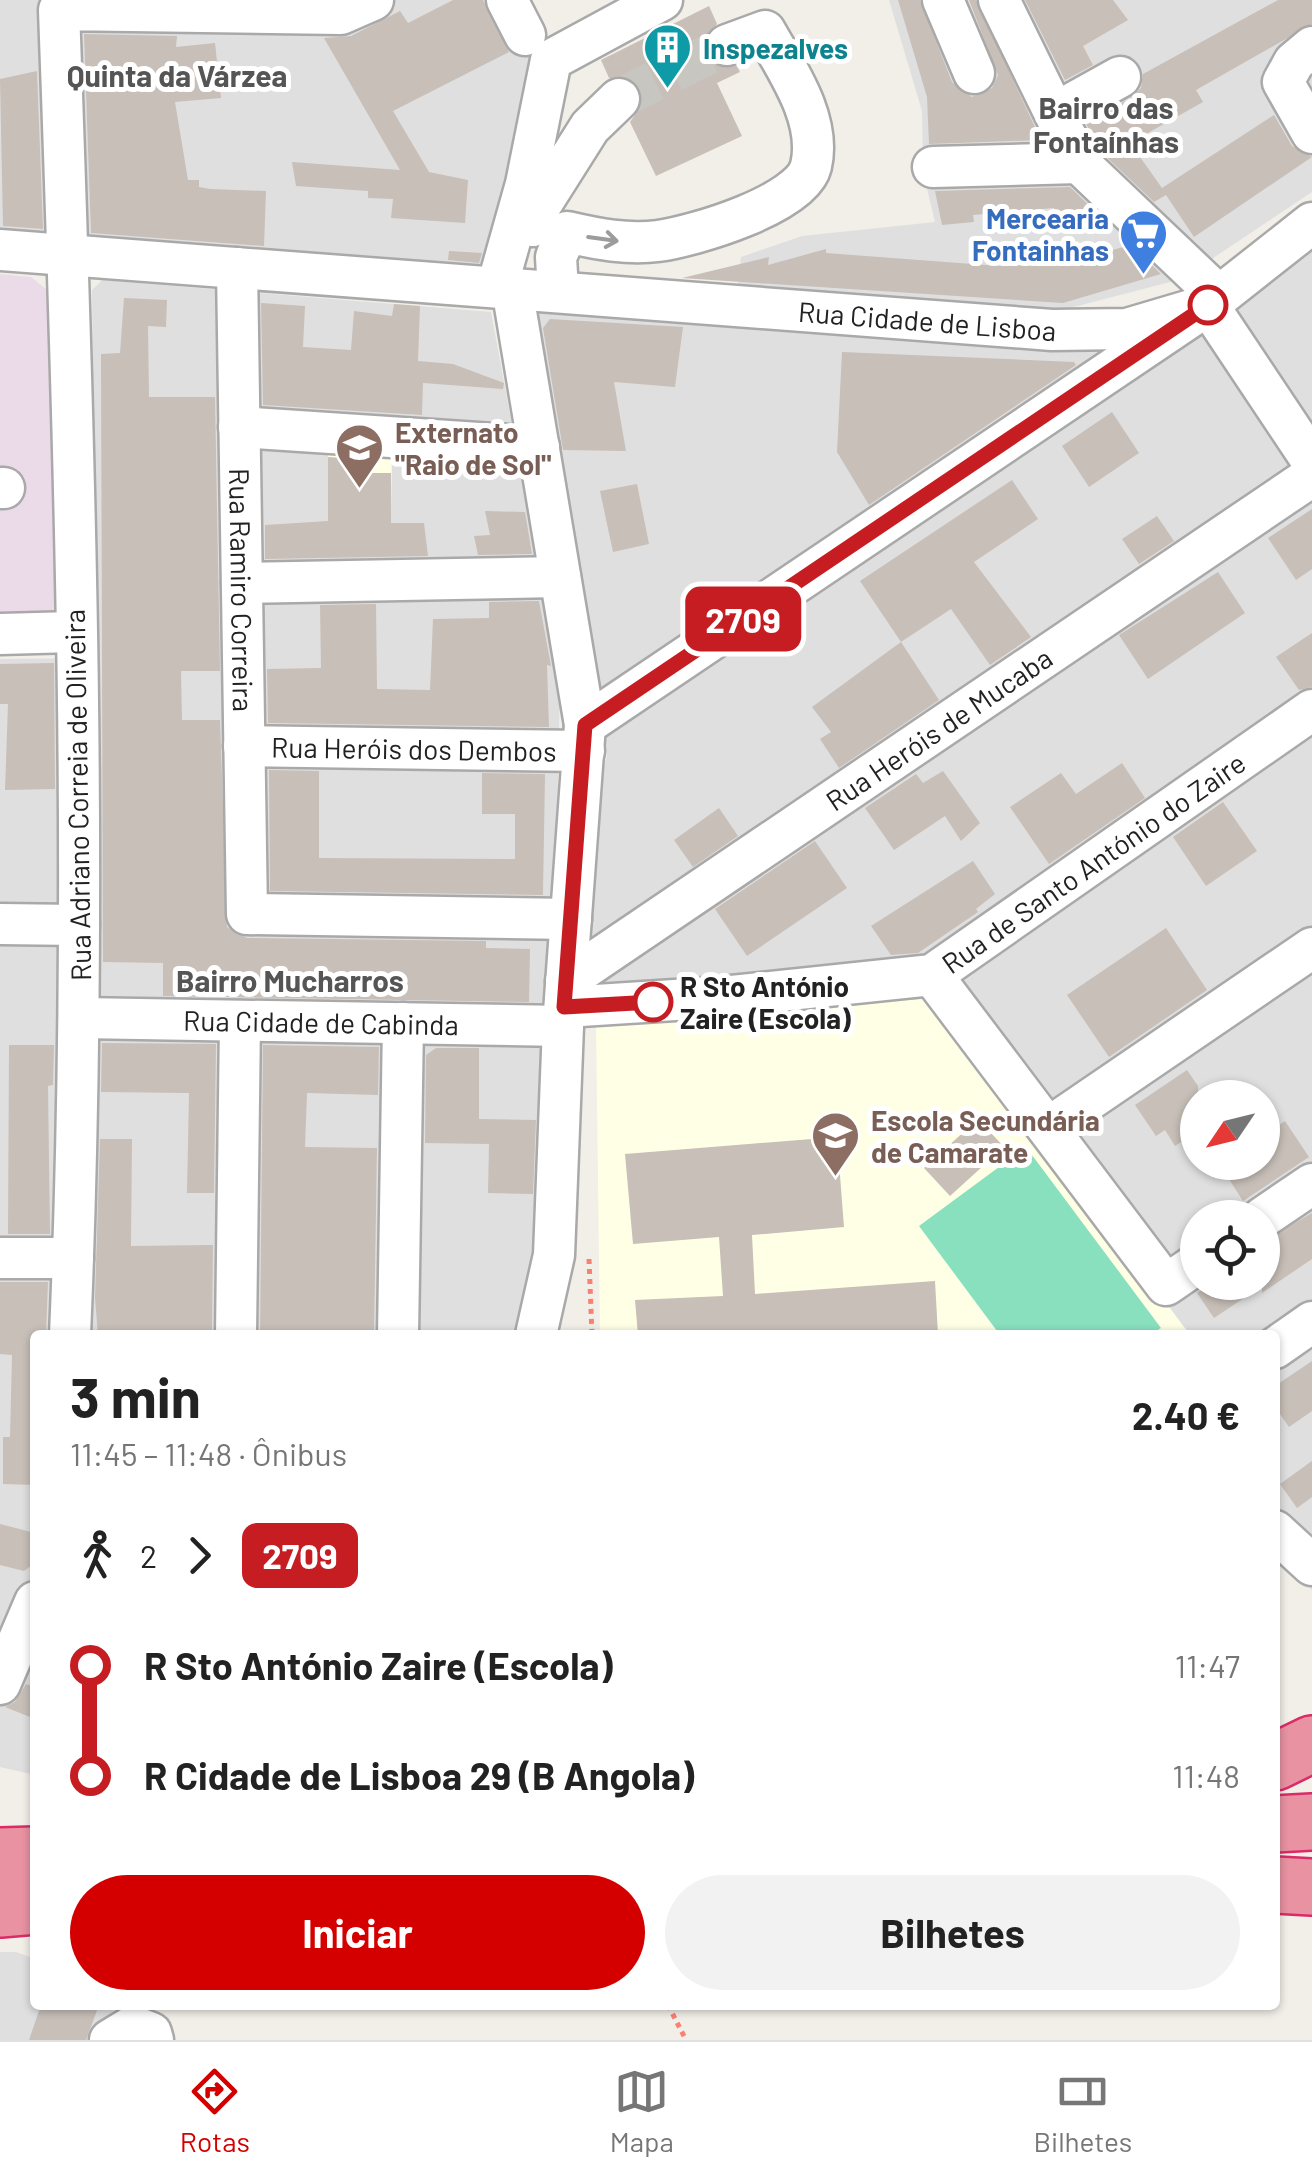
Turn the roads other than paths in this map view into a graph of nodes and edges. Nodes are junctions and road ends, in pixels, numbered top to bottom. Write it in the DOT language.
graph roads {
  1 [pos="373,0"];
  2 [pos="943,0"];
  3 [pos="999,0"];
  4 [pos="660,1"];
  5 [pos="727,45"];
  6 [pos="1312,47"];
  7 [pos="974,73"];
  8 [pos="1120,78"];
  9 [pos="618,98"];
  10 [pos="1057,112"];
  11 [pos="1312,133"];
  12 [pos="1079,163"];
  13 [pos="933,167"];
  14 [pos="1312,223"];
  15 [pos="0,250"];
  16 [pos="68,256"];
  17 [pos="237,268"];
  18 [pos="522,289"];
  19 [pos="1214,300"];
  20 [pos="240,427"];
  21 [pos="538,447"];
  22 [pos="1312,461"];
  23 [pos="1312,476"];
  24 [pos="560,577"];
  25 [pos="242,584"];
  26 [pos="74,632"];
  27 [pos="0,634"];
  28 [pos="1312,710"];
  29 [pos="584,738"];
  30 [pos="244,746"];
  31 [pos="571,919"];
  32 [pos="0,924"];
  33 [pos="79,925"];
  34 [pos="1312,948"];
  35 [pos="932,975"];
  36 [pos="565,1005"];
  37 [pos="81,1018"];
  38 [pos="240,1020"];
  39 [pos="403,1023"];
  40 [pos="1048,1128"];
  41 [pos="1312,1184"];
  42 [pos="1280,1206"];
  43 [pos="0,1258"];
  44 [pos="74,1258"];
  45 [pos="1180,1275"];
  46 [pos="1312,1322"];
  47 [pos="70,1330"];
  48 [pos="236,1330"];
  49 [pos="398,1330"];
  50 [pos="537,1330"];
  51 [pos="1280,1344"];
  52 [pos="1280,1535"];
  53 [pos="1312,1565"];
  54 [pos="26,1604"];
  55 [pos="0,1684"];
  56 [pos="1312,1744"];
  57 [pos="1280,1760"];
  58 [pos="1312,1768"];
  59 [pos="1280,1771"];
  60 [pos="1312,1822"];
  61 [pos="1280,1824"];
  62 [pos="30,1855"];
  63 [pos="0,1856"];
  64 [pos="1280,1885"];
  65 [pos="1312,1887"];
  66 [pos="30,1906"];
  67 [pos="0,1908"];
  68 [pos="110,2040"];
  69 [pos="153,2040"];
  1 -- 16 [label="street, Rua Adriano Correia de Oliveira"];
  2 -- 7 [label="street"];
  3 -- 10 [label="street"];
  4 -- 18 [label="street"];
  18 -- 5 [label="street, one-way"];
  6 -- 11 [label="street"];
  8 -- 10 [label="street"];
  9 -- 18 [label="street"];
  10 -- 12 [label="street"];
  12 -- 13 [label="street"];
  12 -- 19 [label="street"];
  14 -- 19 [label="street, Rua Cidade de Lisboa"];
  15 -- 16 [label="street, Rua Cidade de Lisboa"];
  16 -- 17 [label="street, Rua Cidade de Lisboa"];
  16 -- 26 [label="street, Rua Adriano Correia de Oliveira"];
  17 -- 18 [label="street, Rua Cidade de Lisboa"];
  17 -- 20 [label="street, Rua Ramiro Correira"];
  18 -- 19 [label="street, Rua Cidade de Lisboa"];
  18 -- 21 [label="street"];
  19 -- 22 [label="street"];
  19 -- 29 [label="street, Rua Heróis dos Dembos"];
  20 -- 21 [label="street"];
  20 -- 25 [label="street, Rua Ramiro Correira"];
  21 -- 24 [label="street"];
  23 -- 36 [label="street, Rua Heróis de Mucaba"];
  24 -- 25 [label="street"];
  24 -- 29 [label="street"];
  25 -- 30 [label="street, Rua Ramiro Correira"];
  26 -- 27 [label="street"];
  26 -- 33 [label="street, Rua Adriano Correia de Oliveira"];
  28 -- 35 [label="street, Rua de Santo António do Zaire"];
  29 -- 30 [label="street, Rua Heróis dos Dembos"];
  29 -- 31 [label="street"];
  30 -- 31 [label="street, Rua Ramiro Correira"];
  31 -- 36 [label="street"];
  32 -- 33 [label="street"];
  33 -- 37 [label="street, Rua Adriano Correia de Oliveira"];
  34 -- 40 [label="street"];
  35 -- 36 [label="street, Rua de Santo António do Zaire"];
  35 -- 40 [label="street"];
  36 -- 39 [label="street, Rua Cidade de Cabinda"];
  36 -- 50 [label="street"];
  37 -- 38 [label="street, Rua Cidade de Cabinda"];
  37 -- 44 [label="street, Rua Adriano Correia de Oliveira"];
  38 -- 39 [label="street, Rua Cidade de Cabinda"];
  38 -- 48 [label="street"];
  39 -- 49 [label="street"];
  40 -- 45 [label="street"];
  41 -- 42 [label="street"];
  43 -- 44 [label="street"];
  44 -- 47 [label="street, Rua Adriano Correia de Oliveira"];
  46 -- 51 [label="street"];
  52 -- 53 [label="street"];
  54 -- 55 [label="street"];
  56 -- 57 [label="highway"];
  58 -- 59 [label="highway"];
  60 -- 61 [label="highway"];
  62 -- 63 [label="highway"];
  64 -- 65 [label="highway"];
  66 -- 67 [label="highway"];
  68 -- 69 [label="street"];
}
